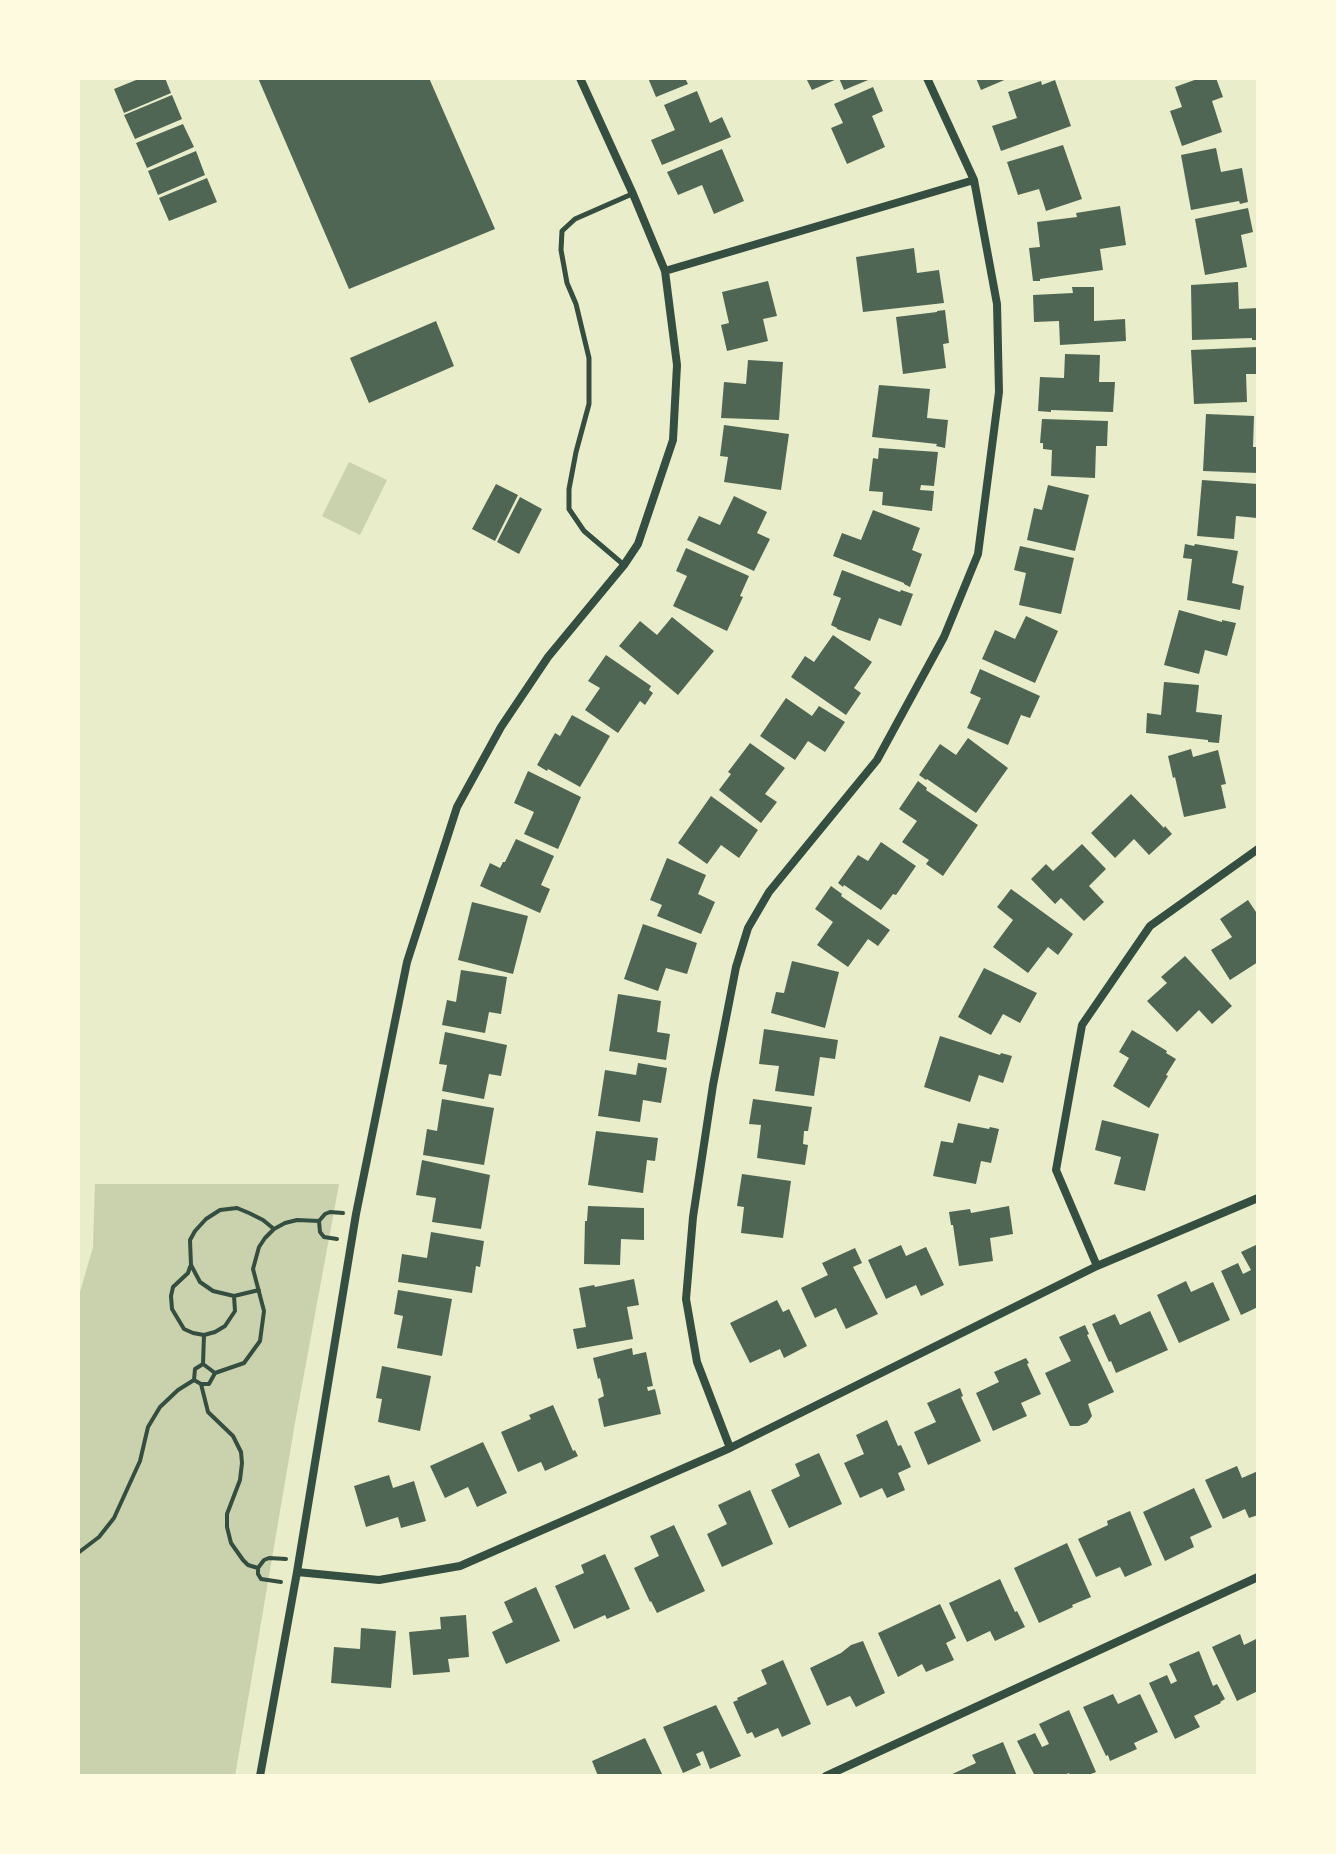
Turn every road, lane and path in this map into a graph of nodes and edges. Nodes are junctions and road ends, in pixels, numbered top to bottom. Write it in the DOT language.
graph roads {
  1 [pos="580,78"];
  2 [pos="927,78"];
  3 [pos="974,180"];
  4 [pos="633,194"];
  5 [pos="665,271"];
  6 [pos="624,565"];
  7 [pos="1258,849"];
  8 [pos="1258,1198"];
  9 [pos="356,1214"];
  10 [pos="319,1221"];
  11 [pos="274,1229"];
  12 [pos="351,1242"];
  13 [pos="191,1265"];
  14 [pos="1097,1266"];
  15 [pos="259,1290"];
  16 [pos="234,1296"];
  17 [pos="204,1335"];
  18 [pos="203,1364"];
  19 [pos="215,1373"];
  20 [pos="194,1380"];
  21 [pos="201,1384"];
  22 [pos="730,1448"];
  23 [pos="78,1553"];
  24 [pos="299,1560"];
  25 [pos="258,1568"];
  26 [pos="297,1572"];
  27 [pos="1258,1577"];
  28 [pos="295,1585"];
  29 [pos="260,1776"];
  30 [pos="826,1776"];
  1 -- 4 [label="street"];
  2 -- 3 [label="street"];
  3 -- 5 [label="street"];
  3 -- 22 [label="street"];
  4 -- 5 [label="street"];
  4 -- 6 [label="lane"];
  5 -- 6 [label="street"];
  6 -- 9 [label="street"];
  7 -- 14 [label="street"];
  8 -- 14 [label="street"];
  9 -- 10 [label="path"];
  9 -- 12 [label="street"];
  10 -- 11 [label="path"];
  10 -- 12 [label="path"];
  11 -- 13 [label="path"];
  11 -- 15 [label="path"];
  12 -- 24 [label="street"];
  13 -- 16 [label="path"];
  13 -- 17 [label="path"];
  14 -- 22 [label="street"];
  15 -- 16 [label="path"];
  15 -- 19 [label="path"];
  16 -- 17 [label="path"];
  17 -- 18 [label="path"];
  18 -- 19 [label="path"];
  18 -- 20 [label="path"];
  19 -- 21 [label="path"];
  20 -- 21 [label="path"];
  20 -- 23 [label="path"];
  21 -- 25 [label="path"];
  22 -- 26 [label="street"];
  24 -- 25 [label="path"];
  24 -- 26 [label="street"];
  25 -- 28 [label="path"];
  26 -- 28 [label="street"];
  27 -- 30 [label="street"];
  28 -- 29 [label="street"];
}
